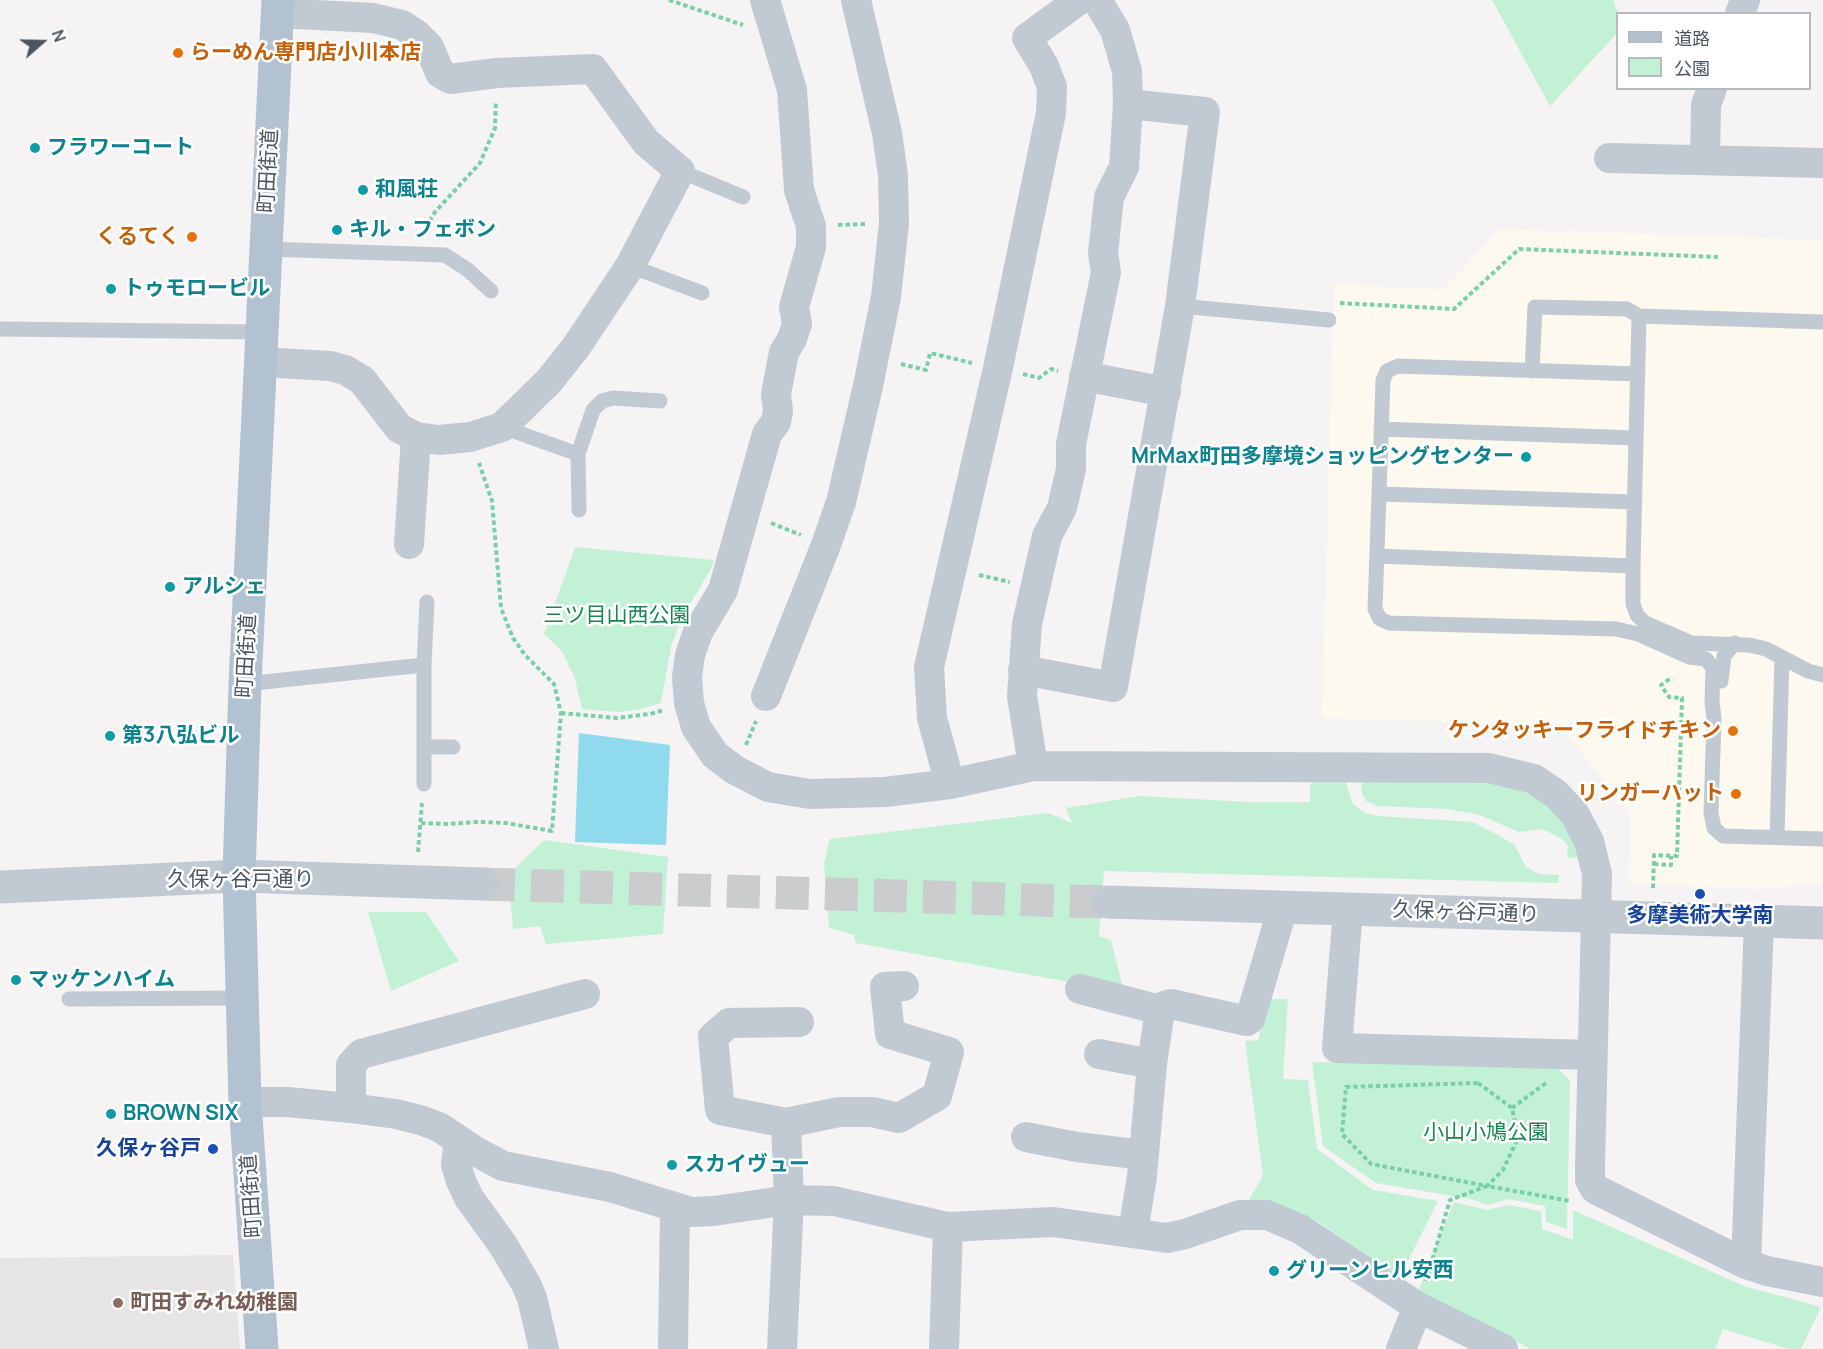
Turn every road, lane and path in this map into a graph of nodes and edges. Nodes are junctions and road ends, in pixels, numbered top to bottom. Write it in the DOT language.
graph roads {
  1 [pos="669,0"];
  2 [pos="765,0"];
  3 [pos="856,0"];
  4 [pos="1079,0"];
  5 [pos="1097,0"];
  6 [pos="278,6"];
  7 [pos="722,18"];
  8 [pos="497,73"];
  9 [pos="1711,90"];
  10 [pos="1128,104"];
  11 [pos="1609,158"];
  12 [pos="1705,160"];
  13 [pos="1823,163"];
  14 [pos="680,171"];
  15 [pos="743,197"];
  16 [pos="894,223"];
  17 [pos="811,226"];
  18 [pos="266,249"];
  19 [pos="410,254"];
  20 [pos="1718,257"];
  21 [pos="630,266"];
  22 [pos="491,291"];
  23 [pos="702,293"];
  24 [pos="1180,306"];
  25 [pos="1640,316"];
  26 [pos="1329,320"];
  27 [pos="1823,322"];
  28 [pos="0,329"];
  29 [pos="261,347"];
  30 [pos="938,355"];
  31 [pos="926,370"];
  32 [pos="1532,371"];
  33 [pos="1638,374"];
  34 [pos="1084,376"];
  35 [pos="1166,392"];
  36 [pos="660,401"];
  37 [pos="502,427"];
  38 [pos="1381,429"];
  39 [pos="416,437"];
  40 [pos="470,437"];
  41 [pos="1636,438"];
  42 [pos="578,454"];
  43 [pos="1379,494"];
  44 [pos="1635,502"];
  45 [pos="579,510"];
  46 [pos="744,513"];
  47 [pos="409,544"];
  48 [pos="826,545"];
  49 [pos="1377,556"];
  50 [pos="1633,566"];
  51 [pos="952,569"];
  52 [pos="1035,588"];
  53 [pos="427,602"];
  54 [pos="1735,643"];
  55 [pos="1782,657"];
  56 [pos="424,665"];
  57 [pos="1023,670"];
  58 [pos="1823,675"];
  59 [pos="1672,677"];
  60 [pos="245,684"];
  61 [pos="766,696"];
  62 [pos="689,703"];
  63 [pos="561,713"];
  64 [pos="1714,719"];
  65 [pos="424,747"];
  66 [pos="453,747"];
  67 [pos="1033,766"];
  68 [pos="735,770"];
  69 [pos="424,784"];
  70 [pos="950,784"];
  71 [pos="421,808"];
  72 [pos="421,823"];
  73 [pos="1776,837"];
  74 [pos="1823,839"];
  75 [pos="1671,856"];
  76 [pos="417,857"];
  77 [pos="1654,864"];
  78 [pos="239,876"];
  79 [pos="482,884"];
  80 [pos="0,887"];
  81 [pos="1653,889"];
  82 [pos="1108,902"];
  83 [pos="1282,907"];
  84 [pos="1348,909"];
  85 [pos="1596,916"];
  86 [pos="1759,921"];
  87 [pos="1823,923"];
  88 [pos="904,986"];
  89 [pos="1080,989"];
  90 [pos="585,994"];
  91 [pos="242,998"];
  92 [pos="69,999"];
  93 [pos="1160,1010"];
  94 [pos="799,1022"];
  95 [pos="1099,1054"];
  96 [pos="1592,1055"];
  97 [pos="1152,1064"];
  98 [pos="1553,1078"];
  99 [pos="245,1102"];
  100 [pos="351,1108"];
  101 [pos="1512,1108"];
  102 [pos="786,1123"];
  103 [pos="1026,1137"];
  104 [pos="459,1141"];
  105 [pos="1144,1155"];
  106 [pos="1487,1186"];
  107 [pos="789,1200"];
  108 [pos="1574,1201"];
  109 [pos="675,1207"];
  110 [pos="948,1227"];
  111 [pos="1133,1232"];
  112 [pos="1746,1264"];
  113 [pos="1823,1282"];
  114 [pos="1418,1307"];
  115 [pos="262,1349"];
  116 [pos="544,1349"];
  117 [pos="673,1349"];
  118 [pos="782,1349"];
  119 [pos="944,1349"];
  120 [pos="1401,1349"];
  121 [pos="1503,1349"];
  1 -- 7 [label="path"];
  2 -- 17 [label="street"];
  3 -- 16 [label="street"];
  4 -- 51 [label="street"];
  5 -- 10 [label="street"];
  6 -- 8 [label="street"];
  6 -- 18 [label="main road, 町田街道"];
  8 -- 14 [label="street"];
  8 -- 19 [label="path"];
  9 -- 12 [label="street"];
  10 -- 24 [label="street"];
  10 -- 34 [label="street"];
  11 -- 12 [label="street"];
  12 -- 13 [label="street"];
  14 -- 15 [label="lane"];
  14 -- 21 [label="street"];
  16 -- 17 [label="path"];
  16 -- 48 [label="street"];
  17 -- 46 [label="street"];
  18 -- 19 [label="lane"];
  18 -- 29 [label="main road, 町田街道"];
  19 -- 22 [label="lane"];
  20 -- 26 [label="path"];
  21 -- 23 [label="lane"];
  21 -- 37 [label="street"];
  24 -- 26 [label="lane"];
  24 -- 35 [label="street"];
  25 -- 27 [label="lane"];
  25 -- 32 [label="lane"];
  25 -- 33 [label="lane"];
  28 -- 29 [label="lane"];
  29 -- 39 [label="street"];
  29 -- 60 [label="main road, 町田街道"];
  30 -- 31 [label="path"];
  32 -- 33 [label="lane"];
  32 -- 38 [label="lane"];
  33 -- 41 [label="lane"];
  34 -- 35 [label="street"];
  34 -- 52 [label="street"];
  35 -- 57 [label="street"];
  36 -- 42 [label="lane"];
  37 -- 40 [label="street"];
  37 -- 42 [label="lane"];
  38 -- 41 [label="lane"];
  38 -- 43 [label="lane"];
  39 -- 40 [label="street"];
  39 -- 47 [label="street"];
  40 -- 63 [label="path"];
  41 -- 44 [label="lane"];
  42 -- 45 [label="lane"];
  43 -- 44 [label="lane"];
  43 -- 49 [label="lane"];
  44 -- 50 [label="lane"];
  46 -- 48 [label="path"];
  46 -- 62 [label="street"];
  48 -- 61 [label="street"];
  49 -- 50 [label="lane"];
  49 -- 64 [label="lane"];
  50 -- 54 [label="lane"];
  51 -- 52 [label="path"];
  51 -- 70 [label="street"];
  52 -- 57 [label="street"];
  53 -- 56 [label="lane"];
  54 -- 55 [label="lane"];
  54 -- 64 [label="lane"];
  55 -- 58 [label="lane"];
  55 -- 73 [label="lane"];
  56 -- 60 [label="lane"];
  56 -- 65 [label="lane"];
  57 -- 67 [label="street"];
  59 -- 75 [label="path"];
  60 -- 78 [label="main road, 町田街道"];
  61 -- 68 [label="path"];
  62 -- 63 [label="path"];
  62 -- 68 [label="street"];
  63 -- 72 [label="path"];
  64 -- 73 [label="lane"];
  65 -- 66 [label="lane"];
  65 -- 69 [label="lane"];
  67 -- 70 [label="street"];
  67 -- 85 [label="street"];
  68 -- 70 [label="street"];
  71 -- 72 [label="path"];
  72 -- 76 [label="path"];
  73 -- 74 [label="lane"];
  75 -- 77 [label="path"];
  75 -- 77 [label="path"];
  77 -- 81 [label="path"];
  78 -- 79 [label="street, 久保ヶ谷戸通り"];
  78 -- 80 [label="street, 久保ヶ谷戸通り"];
  78 -- 91 [label="main road, 町田街道"];
  82 -- 83 [label="street, 久保ヶ谷戸通り"];
  83 -- 84 [label="street, 久保ヶ谷戸通り"];
  83 -- 93 [label="street"];
  84 -- 85 [label="street, 久保ヶ谷戸通り"];
  84 -- 96 [label="street"];
  85 -- 86 [label="street, 久保ヶ谷戸通り"];
  85 -- 96 [label="street"];
  86 -- 87 [label="street, 久保ヶ谷戸通り"];
  86 -- 112 [label="street"];
  88 -- 102 [label="street"];
  89 -- 93 [label="street"];
  90 -- 100 [label="street"];
  91 -- 92 [label="lane"];
  91 -- 99 [label="main road, 町田街道"];
  93 -- 97 [label="street"];
  94 -- 102 [label="street"];
  95 -- 97 [label="street"];
  96 -- 112 [label="street"];
  97 -- 105 [label="street"];
  98 -- 101 [label="path"];
  99 -- 100 [label="street"];
  99 -- 115 [label="main road, 町田街道"];
  100 -- 104 [label="street"];
  101 -- 106 [label="path"];
  101 -- 106 [label="path"];
  102 -- 107 [label="street"];
  103 -- 105 [label="street"];
  104 -- 109 [label="street"];
  104 -- 116 [label="street"];
  105 -- 111 [label="street"];
  106 -- 108 [label="path"];
  106 -- 114 [label="path"];
  107 -- 109 [label="street"];
  107 -- 110 [label="street"];
  107 -- 118 [label="street"];
  109 -- 117 [label="street"];
  110 -- 111 [label="street"];
  110 -- 119 [label="street"];
  111 -- 114 [label="street"];
  112 -- 113 [label="street"];
  114 -- 120 [label="street"];
  114 -- 121 [label="street"];
}
